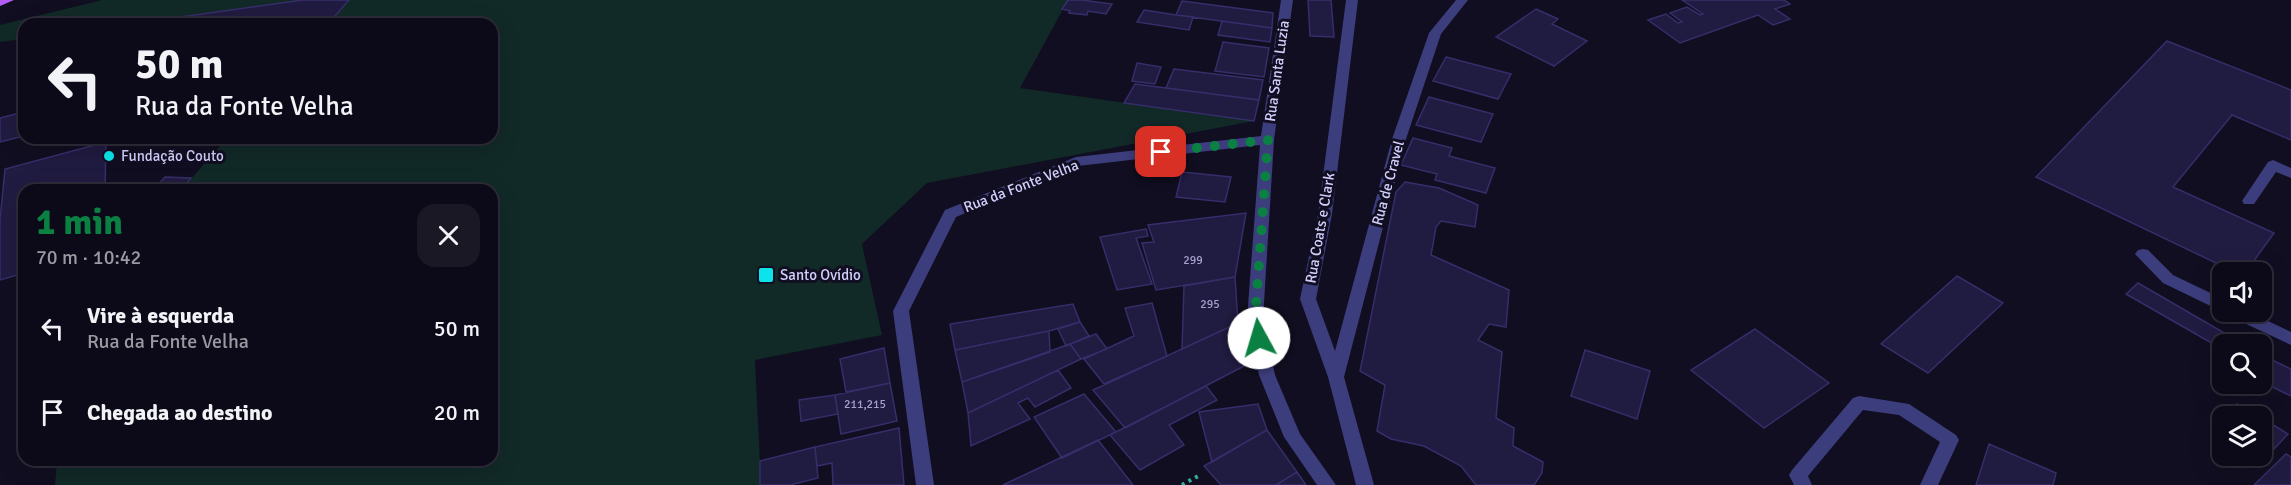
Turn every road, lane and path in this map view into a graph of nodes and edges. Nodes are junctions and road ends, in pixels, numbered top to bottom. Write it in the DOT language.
graph roads {
  1 [pos="8,0"];
  2 [pos="1287,0"];
  3 [pos="1352,0"];
  4 [pos="1462,0"];
  5 [pos="0,2"];
  6 [pos="1268,140"];
  7 [pos="2291,173"];
  8 [pos="2249,201"];
  9 [pos="2143,254"];
  10 [pos="2212,301"];
  11 [pos="2256,322"];
  12 [pos="2291,339"];
  13 [pos="1336,377"];
  14 [pos="1198,476"];
  15 [pos="925,485"];
  16 [pos="1182,485"];
  17 [pos="1327,485"];
  18 [pos="1365,485"];
  19 [pos="1803,485"];
  20 [pos="1929,485"];
  1 -- 5 [label="main road"];
  2 -- 6 [label="street, Rua Santa Luzia"];
  3 -- 13 [label="street, Rua Coats e Clark"];
  4 -- 13 [label="street, Rua de Cravel"];
  6 -- 15 [label="street, Rua da Fonte Velha"];
  6 -- 17 [label="street, Rua Santa Luzia"];
  7 -- 8 [label="street"];
  9 -- 10 [label="street"];
  11 -- 12 [label="street"];
  13 -- 18 [label="street, Rua Coats e Clark"];
  14 -- 16 [label="path"];
  19 -- 20 [label="street"];
}
